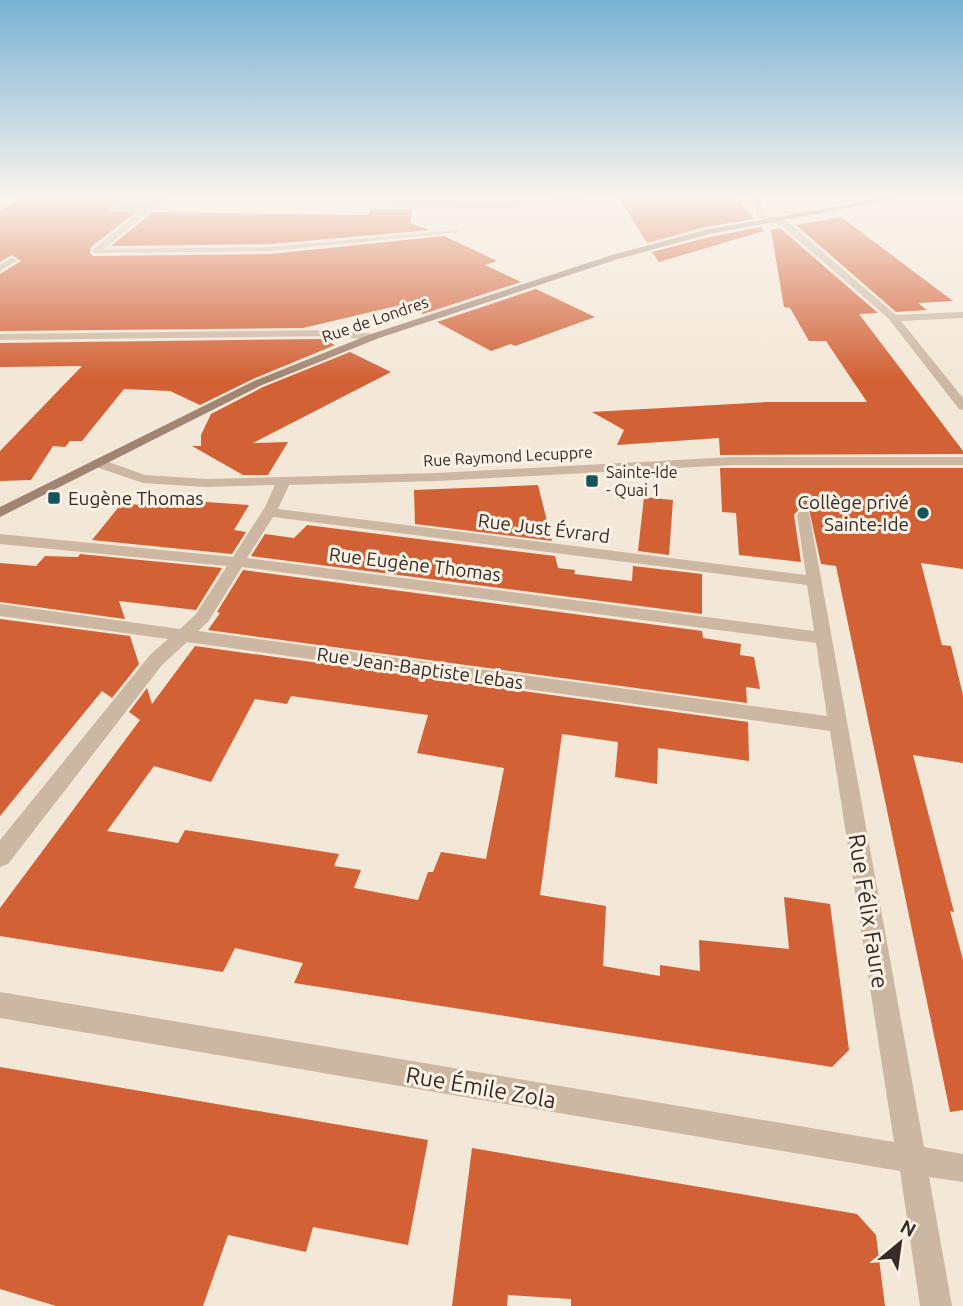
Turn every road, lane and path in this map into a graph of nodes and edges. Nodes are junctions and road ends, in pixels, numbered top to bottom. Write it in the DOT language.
graph roads {
  1 [pos="615,257"];
  2 [pos="823,257"];
  3 [pos="0,260"];
  4 [pos="0,269"];
  5 [pos="963,315"];
  6 [pos="894,318"];
  7 [pos="0,337"];
  8 [pos="373,337"];
  9 [pos="963,406"];
  10 [pos="963,461"];
  11 [pos="98,463"];
  12 [pos="283,482"];
  13 [pos="268,512"];
  14 [pos="0,513"];
  15 [pos="804,514"];
  16 [pos="0,539"];
  17 [pos="238,562"];
  18 [pos="816,581"];
  19 [pos="0,610"];
  20 [pos="184,636"];
  21 [pos="825,638"];
  22 [pos="839,725"];
  23 [pos="0,857"];
  24 [pos="0,1005"];
  25 [pos="912,1160"];
  26 [pos="963,1168"];
  27 [pos="936,1306"];
  1 -- 8 [label="street, Rue de Londres"];
  2 -- 6 [label="street"];
  3 -- 4 [label="lane"];
  5 -- 6 [label="street"];
  6 -- 9 [label="street"];
  7 -- 8 [label="street"];
  8 -- 11 [label="street, Rue de Londres"];
  10 -- 12 [label="street, Rue Raymond Lecuppre"];
  11 -- 12 [label="street, Rue Raymond Lecuppre"];
  11 -- 14 [label="street, Rue de Londres"];
  12 -- 13 [label="street"];
  13 -- 17 [label="street"];
  13 -- 18 [label="street, Rue Just Évrard"];
  15 -- 18 [label="street, Rue Félix Faure"];
  16 -- 17 [label="street, Rue Eugène Thomas"];
  17 -- 20 [label="street"];
  17 -- 21 [label="street, Rue Eugène Thomas"];
  18 -- 21 [label="street, Rue Félix Faure"];
  19 -- 20 [label="street, Rue Jean-Baptiste Lebas"];
  20 -- 22 [label="street, Rue Jean-Baptiste Lebas"];
  20 -- 23 [label="street"];
  21 -- 22 [label="street, Rue Félix Faure"];
  22 -- 25 [label="street, Rue Félix Faure"];
  24 -- 25 [label="street, Rue Émile Zola"];
  25 -- 26 [label="street, Rue Émile Zola"];
  25 -- 27 [label="street, Rue Félix Faure"];
}
